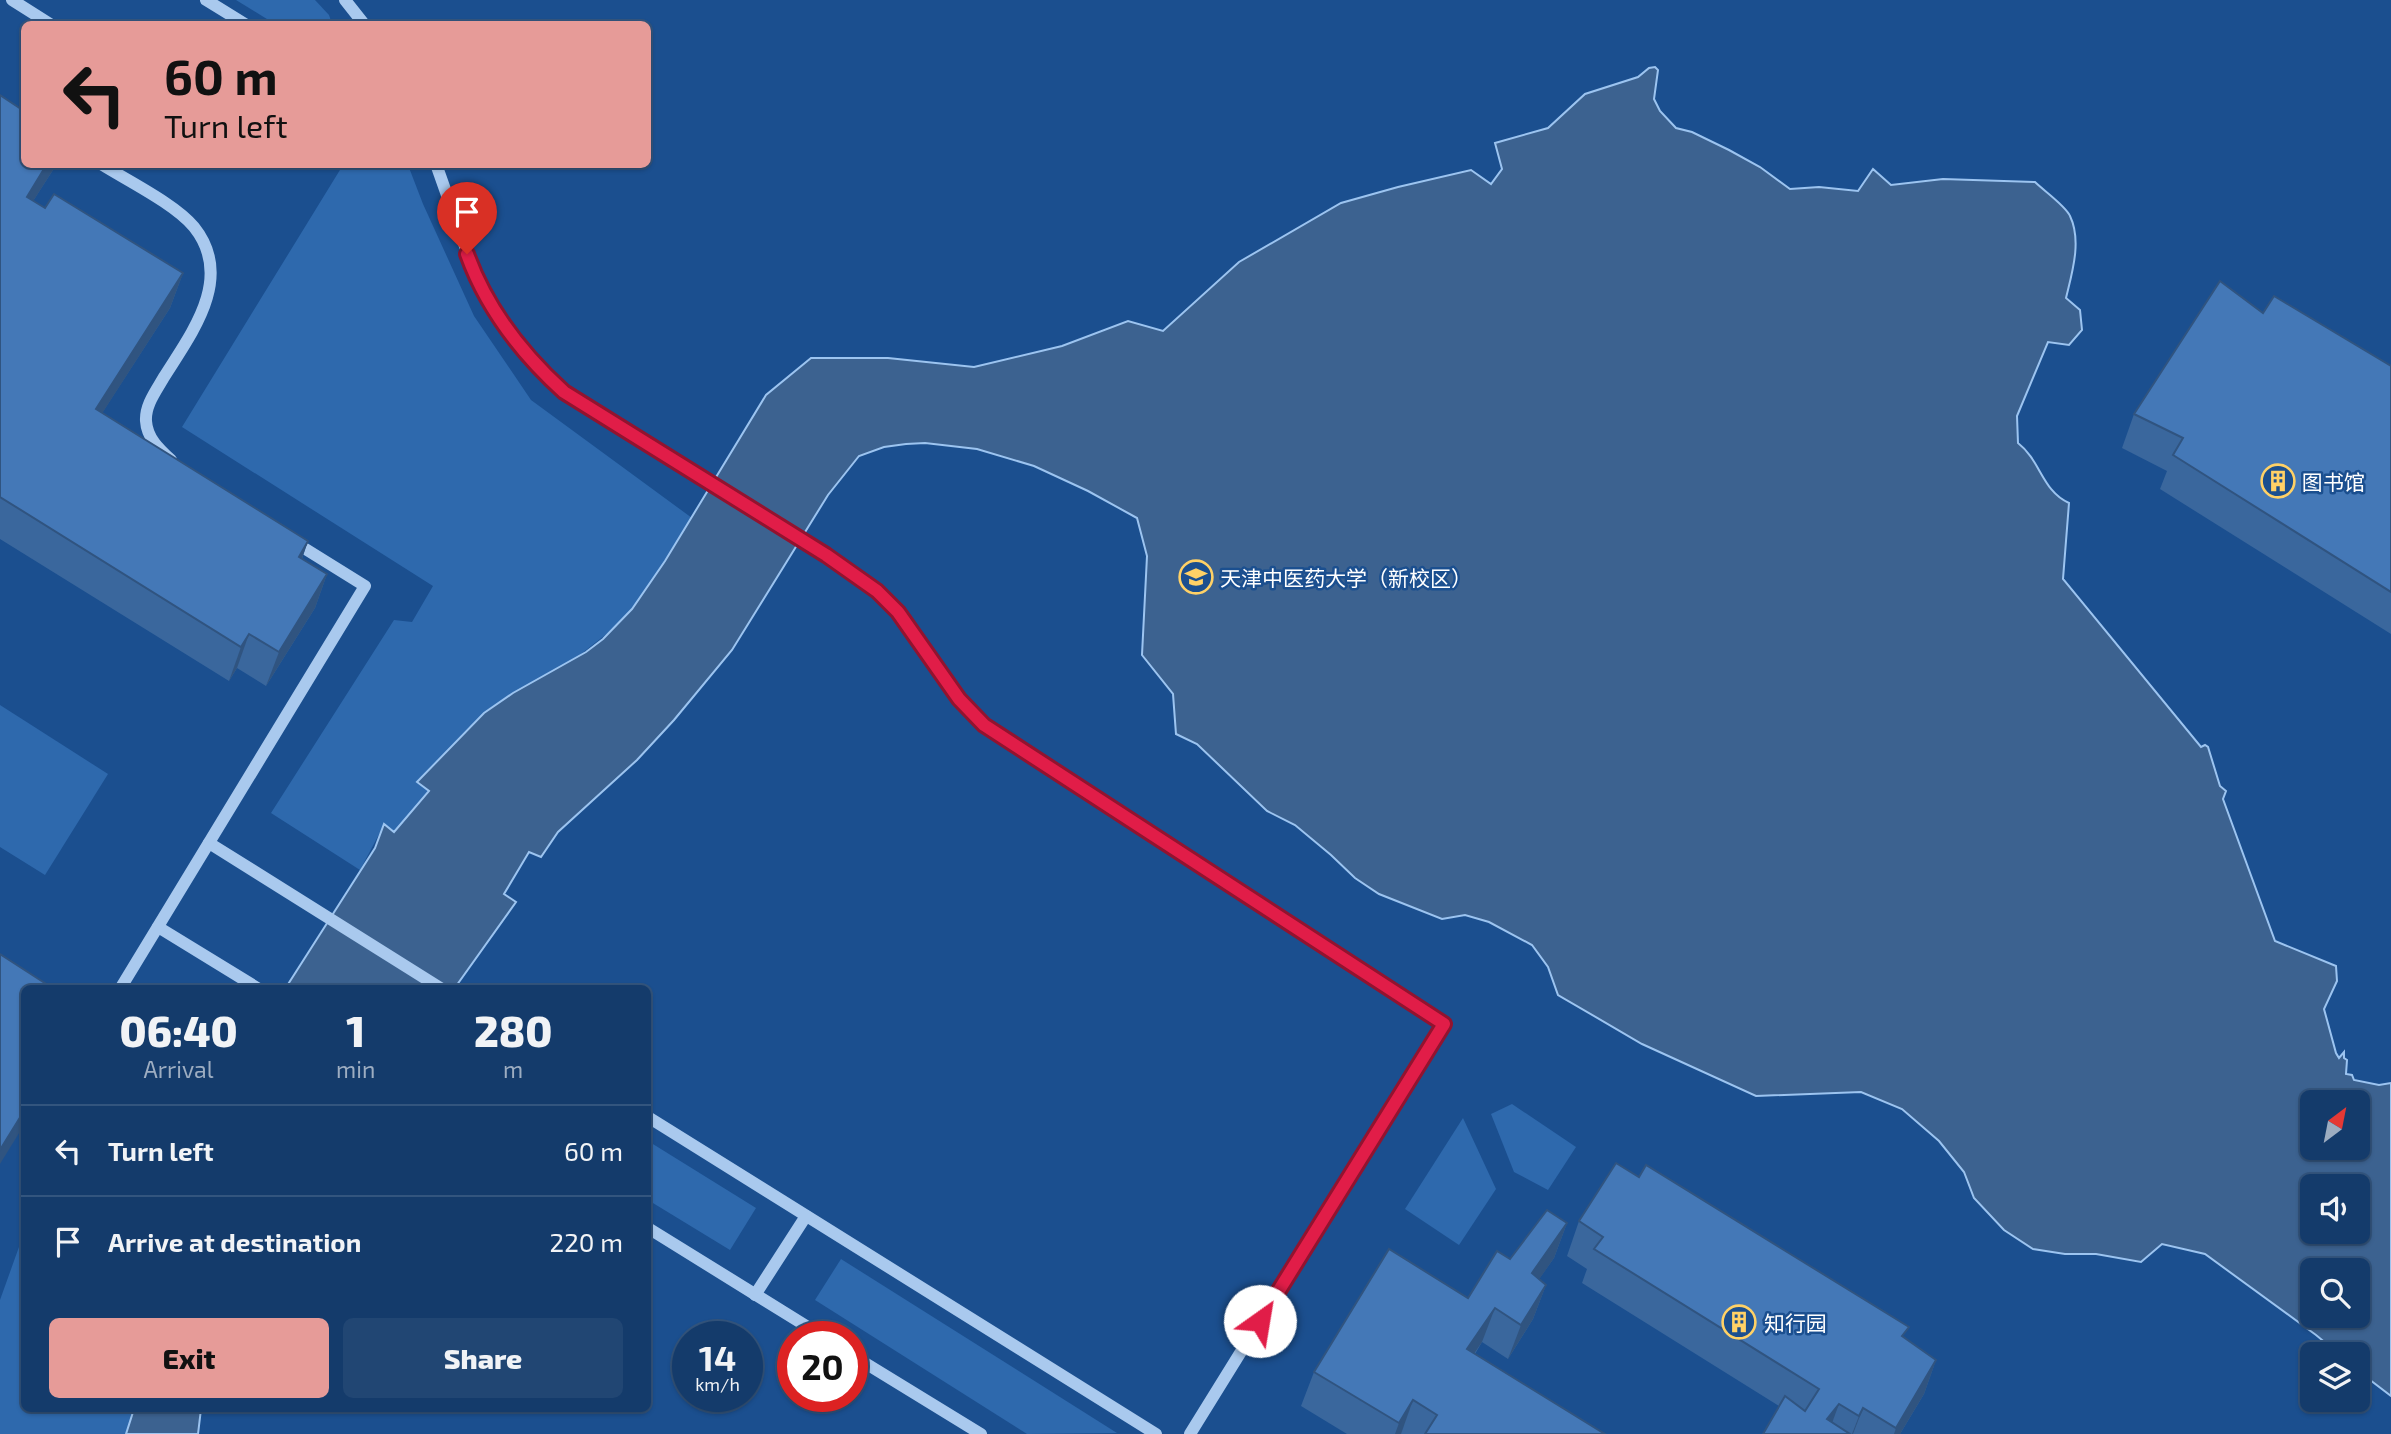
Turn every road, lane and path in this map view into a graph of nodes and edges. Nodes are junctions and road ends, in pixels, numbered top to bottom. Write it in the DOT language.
graph roads {
  1 [pos="12,0"];
  2 [pos="206,0"];
  3 [pos="345,0"];
  4 [pos="45,21"];
  5 [pos="240,21"];
  6 [pos="362,21"];
  7 [pos="107,168"];
  8 [pos="437,168"];
  9 [pos="179,467"];
  10 [pos="282,534"];
  11 [pos="209,843"];
  12 [pos="158,927"];
  13 [pos="122,985"];
  14 [pos="252,985"];
  15 [pos="436,985"];
  16 [pos="651,1119"];
  17 [pos="806,1216"];
  18 [pos="651,1230"];
  19 [pos="755,1295"];
  20 [pos="798,1321"];
  21 [pos="868,1365"];
  22 [pos="981,1434"];
  23 [pos="1156,1434"];
  24 [pos="1190,1434"];
  1 -- 4 [label="lane"];
  2 -- 5 [label="lane"];
  3 -- 6 [label="lane"];
  7 -- 9 [label="lane"];
  8 -- 24 [label="lane"];
  10 -- 11 [label="lane"];
  11 -- 12 [label="lane"];
  11 -- 15 [label="lane"];
  12 -- 13 [label="lane"];
  12 -- 14 [label="lane"];
  16 -- 17 [label="lane"];
  17 -- 19 [label="lane"];
  17 -- 23 [label="lane"];
  18 -- 19 [label="lane"];
  19 -- 20 [label="lane"];
  21 -- 22 [label="lane"];
}
